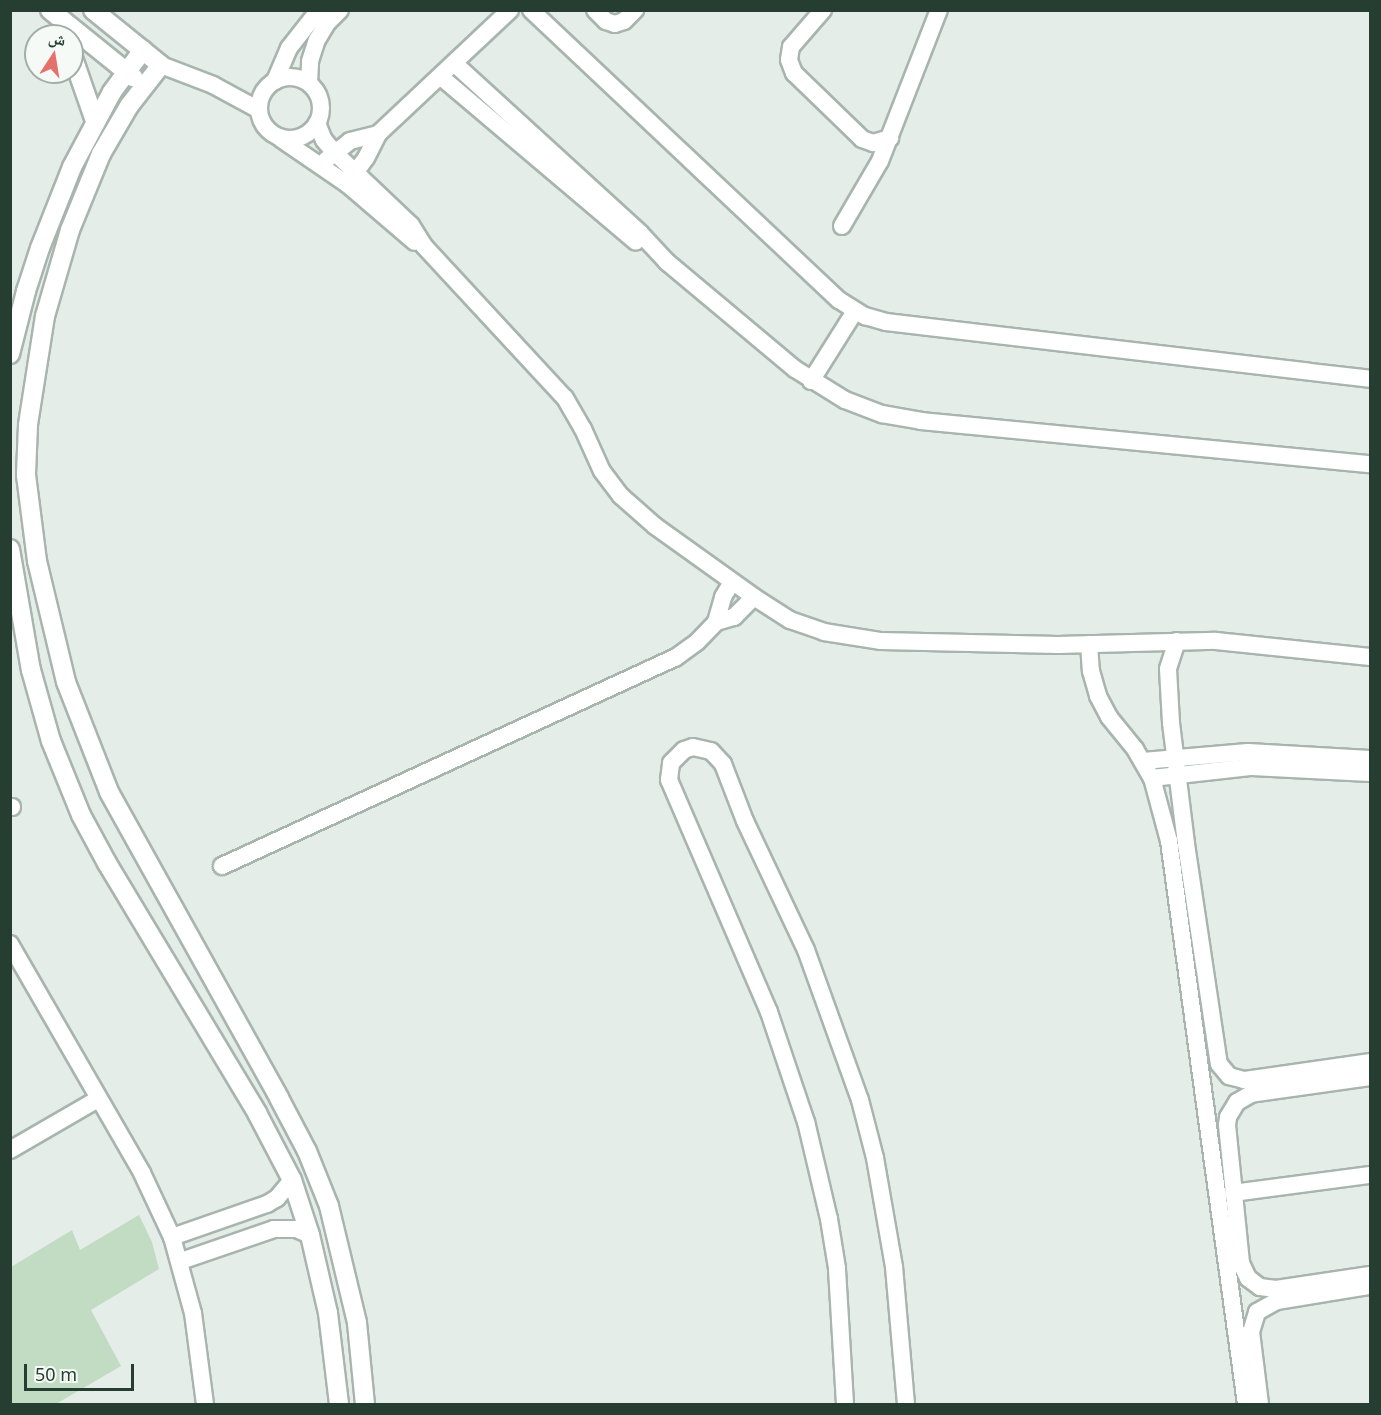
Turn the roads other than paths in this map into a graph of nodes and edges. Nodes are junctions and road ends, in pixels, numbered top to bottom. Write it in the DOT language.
graph roads {
  1 [pos="49,10"];
  2 [pos="93,10"];
  3 [pos="319,10"];
  4 [pos="340,10"];
  5 [pos="510,10"];
  6 [pos="531,10"];
  7 [pos="595,10"];
  8 [pos="635,10"];
  9 [pos="823,10"];
  10 [pos="939,10"];
  11 [pos="56,24"];
  12 [pos="143,50"];
  13 [pos="455,64"];
  14 [pos="161,65"];
  15 [pos="126,71"];
  16 [pos="441,77"];
  17 [pos="275,81"];
  18 [pos="309,83"];
  19 [pos="82,84"];
  20 [pos="143,85"];
  21 [pos="259,110"];
  22 [pos="95,121"];
  23 [pos="317,123"];
  24 [pos="378,134"];
  25 [pos="279,137"];
  26 [pos="890,138"];
  27 [pos="535,149"];
  28 [pos="334,152"];
  29 [pos="322,165"];
  30 [pos="351,178"];
  31 [pos="842,226"];
  32 [pos="855,311"];
  33 [pos="10,354"];
  34 [pos="1371,379"];
  35 [pos="811,381"];
  36 [pos="1371,464"];
  37 [pos="10,549"];
  38 [pos="732,582"];
  39 [pos="753,597"];
  40 [pos="716,622"];
  41 [pos="1177,641"];
  42 [pos="1089,644"];
  43 [pos="1371,657"];
  44 [pos="60,662"];
  45 [pos="31,670"];
  46 [pos="1371,759"];
  47 [pos="1143,761"];
  48 [pos="1176,766"];
  49 [pos="1371,773"];
  50 [pos="1152,778"];
  51 [pos="222,866"];
  52 [pos="10,944"];
  53 [pos="1371,1062"];
  54 [pos="1371,1077"];
  55 [pos="98,1099"];
  56 [pos="10,1150"];
  57 [pos="1371,1175"];
  58 [pos="292,1180"];
  59 [pos="1233,1193"];
  60 [pos="226,1219"];
  61 [pos="310,1234"];
  62 [pos="172,1237"];
  63 [pos="233,1244"];
  64 [pos="181,1262"];
  65 [pos="1371,1275"];
  66 [pos="1371,1286"];
  67 [pos="205,1404"];
  68 [pos="339,1404"];
  69 [pos="365,1404"];
  70 [pos="845,1404"];
  71 [pos="906,1404"];
  72 [pos="1246,1404"];
  73 [pos="1260,1404"];
  1 -- 11 [label="street"];
  1 -- 15 [label="street"];
  2 -- 12 [label="street"];
  3 -- 17 [label="street"];
  4 -- 18 [label="street"];
  5 -- 13 [label="street"];
  6 -- 32 [label="street"];
  7 -- 8 [label="street"];
  9 -- 26 [label="street"];
  10 -- 26 [label="street"];
  12 -- 14 [label="street"];
  12 -- 15 [label="street"];
  13 -- 16 [label="street"];
  13 -- 27 [label="street"];
  14 -- 20 [label="street"];
  14 -- 21 [label="street"];
  15 -- 20 [label="street"];
  15 -- 22 [label="street"];
  16 -- 24 [label="street"];
  16 -- 27 [label="street"];
  17 -- 18 [label="street"];
  17 -- 21 [label="street"];
  18 -- 23 [label="street"];
  19 -- 22 [label="street"];
  20 -- 44 [label="street"];
  21 -- 25 [label="street"];
  22 -- 33 [label="street"];
  23 -- 25 [label="street"];
  23 -- 28 [label="street"];
  24 -- 28 [label="street"];
  24 -- 30 [label="street"];
  25 -- 29 [label="street"];
  26 -- 31 [label="street"];
  27 -- 35 [label="street"];
  28 -- 29 [label="street"];
  28 -- 30 [label="street"];
  29 -- 30 [label="street"];
  30 -- 38 [label="street"];
  32 -- 34 [label="street"];
  32 -- 35 [label="street"];
  35 -- 36 [label="street"];
  37 -- 45 [label="street"];
  38 -- 39 [label="street"];
  38 -- 40 [label="street"];
  39 -- 40 [label="street"];
  39 -- 42 [label="street"];
  40 -- 51 [label="street"];
  41 -- 42 [label="street"];
  41 -- 43 [label="street"];
  41 -- 48 [label="street"];
  42 -- 47 [label="street"];
  44 -- 45 [label="street"];
  44 -- 69 [label="street"];
  45 -- 58 [label="street"];
  46 -- 48 [label="street"];
  47 -- 48 [label="street"];
  47 -- 50 [label="street"];
  48 -- 49 [label="street"];
  48 -- 50 [label="street"];
  48 -- 53 [label="street"];
  50 -- 72 [label="street"];
  52 -- 55 [label="street"];
  54 -- 59 [label="street"];
  55 -- 56 [label="street"];
  55 -- 62 [label="street"];
  57 -- 59 [label="street"];
  58 -- 60 [label="street"];
  58 -- 61 [label="street"];
  59 -- 65 [label="street"];
  60 -- 62 [label="street"];
  60 -- 63 [label="street"];
  61 -- 63 [label="street"];
  61 -- 68 [label="street"];
  62 -- 64 [label="street"];
  63 -- 64 [label="street"];
  64 -- 67 [label="street"];
  66 -- 73 [label="street"];
  70 -- 71 [label="street"];
}
